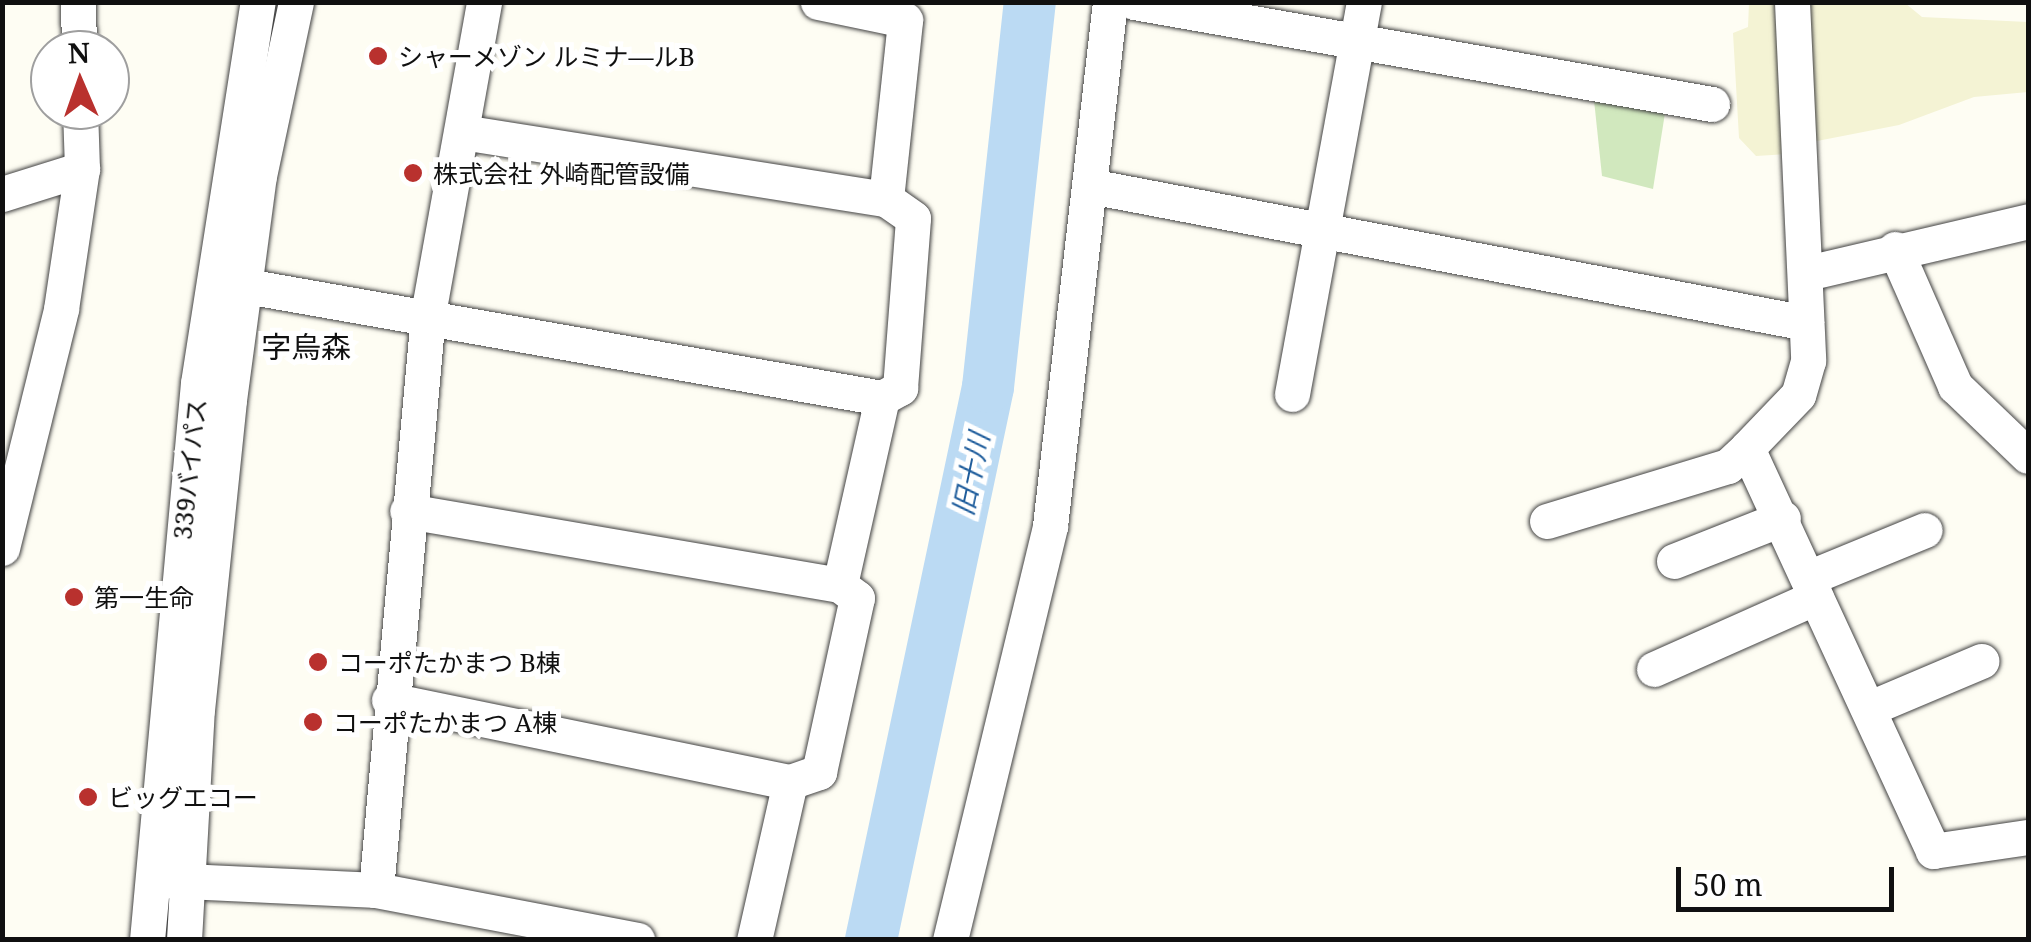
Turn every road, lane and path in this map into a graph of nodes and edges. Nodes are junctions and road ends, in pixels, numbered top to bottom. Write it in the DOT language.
graph roads {
  1 [pos="78,2"];
  2 [pos="258,2"];
  3 [pos="296,2"];
  4 [pos="484,2"];
  5 [pos="818,2"];
  6 [pos="1110,2"];
  7 [pos="1134,2"];
  8 [pos="1364,2"];
  9 [pos="1792,2"];
  10 [pos="914,11"];
  11 [pos="79,30"];
  12 [pos="1355,44"];
  13 [pos="1712,104"];
  14 [pos="81,130"];
  15 [pos="462,132"];
  16 [pos="82,170"];
  17 [pos="1090,186"];
  18 [pos="2,194"];
  19 [pos="886,200"];
  20 [pos="2028,221"];
  21 [pos="1319,229"];
  22 [pos="1895,250"];
  23 [pos="1807,274"];
  24 [pos="246,286"];
  25 [pos="428,314"];
  26 [pos="1806,323"];
  27 [pos="1292,394"];
  28 [pos="882,398"];
  29 [pos="1747,448"];
  30 [pos="2028,456"];
  31 [pos="407,511"];
  32 [pos="7,512"];
  33 [pos="1783,518"];
  34 [pos="1546,521"];
  35 [pos="1925,530"];
  36 [pos="2,548"];
  37 [pos="1674,561"];
  38 [pos="840,585"];
  39 [pos="1812,587"];
  40 [pos="1980,661"];
  41 [pos="1654,668"];
  42 [pos="389,700"];
  43 [pos="1870,708"];
  44 [pos="790,782"];
  45 [pos="2028,837"];
  46 [pos="149,878"];
  47 [pos="188,882"];
  48 [pos="376,890"];
  49 [pos="147,940"];
  50 [pos="184,940"];
  51 [pos="637,940"];
  52 [pos="754,940"];
  53 [pos="950,940"];
  1 -- 11 [label="street"];
  2 -- 46 [label="street, 339バイパス"];
  3 -- 24 [label="street"];
  4 -- 15 [label="street"];
  5 -- 10 [label="street"];
  6 -- 17 [label="street"];
  7 -- 12 [label="street"];
  8 -- 12 [label="street"];
  9 -- 23 [label="street"];
  10 -- 19 [label="street"];
  12 -- 13 [label="street"];
  12 -- 21 [label="street"];
  14 -- 16 [label="street"];
  15 -- 19 [label="street"];
  15 -- 25 [label="street"];
  16 -- 18 [label="street"];
  16 -- 32 [label="street"];
  17 -- 21 [label="street"];
  17 -- 53 [label="street"];
  19 -- 28 [label="street"];
  20 -- 22 [label="street"];
  21 -- 26 [label="street"];
  21 -- 27 [label="street"];
  22 -- 23 [label="street"];
  22 -- 30 [label="street"];
  23 -- 26 [label="street"];
  24 -- 25 [label="street"];
  24 -- 47 [label="street"];
  25 -- 28 [label="street"];
  25 -- 31 [label="street"];
  26 -- 29 [label="street"];
  28 -- 38 [label="street"];
  29 -- 33 [label="street"];
  29 -- 34 [label="street"];
  31 -- 38 [label="street"];
  31 -- 42 [label="street"];
  32 -- 36 [label="street"];
  33 -- 37 [label="street"];
  33 -- 39 [label="street"];
  35 -- 39 [label="street"];
  38 -- 44 [label="street"];
  39 -- 41 [label="street"];
  39 -- 43 [label="street"];
  40 -- 43 [label="street"];
  42 -- 44 [label="street"];
  42 -- 48 [label="street"];
  43 -- 45 [label="street"];
  44 -- 52 [label="street"];
  46 -- 47 [label="street"];
  46 -- 49 [label="street, 339バイパス"];
  47 -- 48 [label="street"];
  47 -- 50 [label="street"];
  48 -- 51 [label="street"];
}
